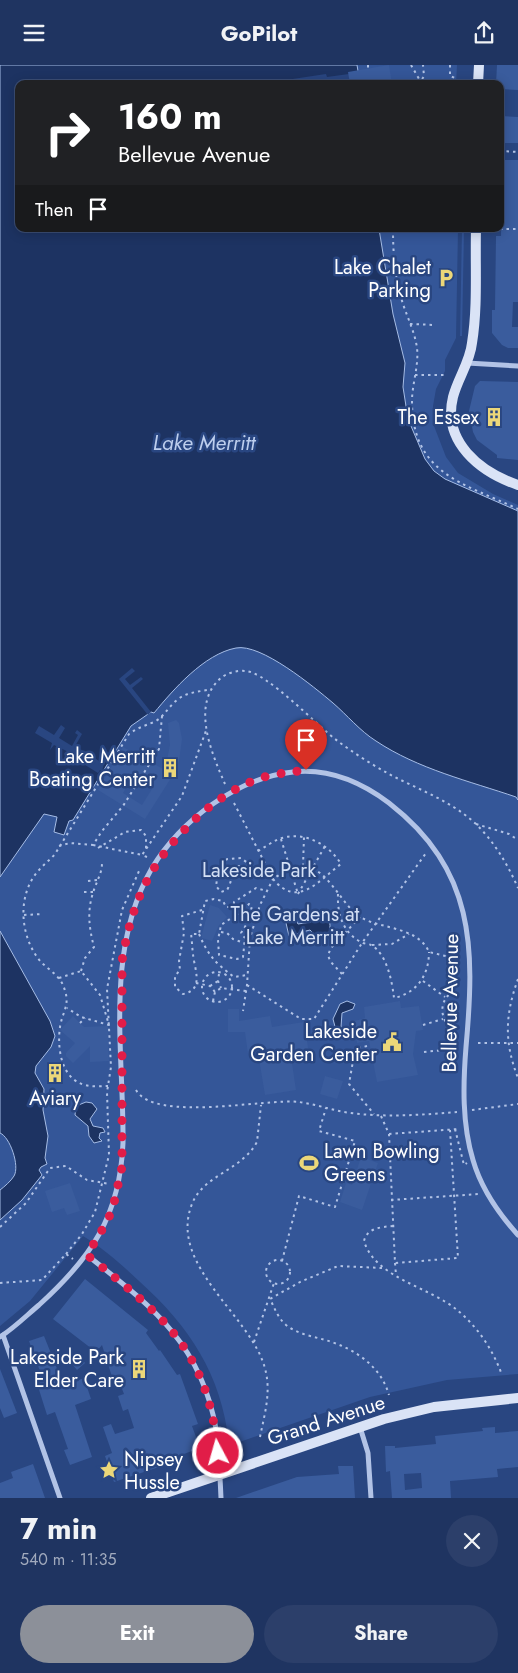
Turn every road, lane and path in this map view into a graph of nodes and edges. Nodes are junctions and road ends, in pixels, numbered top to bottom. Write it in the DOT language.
graph roads {
  1 [pos="410,65"];
  2 [pos="422,65"];
  3 [pos="450,65"];
  4 [pos="479,65"];
  5 [pos="455,78"];
  6 [pos="420,80"];
  7 [pos="422,80"];
  8 [pos="478,80"];
  9 [pos="504,151"];
  10 [pos="518,152"];
  11 [pos="504,229"];
  12 [pos="518,229"];
  13 [pos="393,232"];
  14 [pos="476,232"];
  15 [pos="410,324"];
  16 [pos="435,325"];
  17 [pos="467,363"];
  18 [pos="518,366"];
  19 [pos="415,375"];
  20 [pos="446,375"];
  21 [pos="518,485"];
  22 [pos="518,509"];
  23 [pos="211,689"];
  24 [pos="162,716"];
  25 [pos="207,728"];
  26 [pos="225,783"];
  27 [pos="234,803"];
  28 [pos="476,824"];
  29 [pos="304,837"];
  30 [pos="281,838"];
  31 [pos="518,840"];
  32 [pos="93,845"];
  33 [pos="325,845"];
  34 [pos="432,845"];
  35 [pos="58,846"];
  36 [pos="98,848"];
  37 [pos="146,849"];
  38 [pos="258,851"];
  39 [pos="142,855"];
  40 [pos="147,857"];
  41 [pos="102,863"];
  42 [pos="303,866"];
  43 [pos="252,867"];
  44 [pos="290,868"];
  45 [pos="312,868"];
  46 [pos="268,870"];
  47 [pos="324,877"];
  48 [pos="273,879"];
  49 [pos="98,880"];
  50 [pos="88,881"];
  51 [pos="515,881"];
  52 [pos="518,884"];
  53 [pos="518,888"];
  54 [pos="93,891"];
  55 [pos="267,891"];
  56 [pos="84,892"];
  57 [pos="338,893"];
  58 [pos="298,894"];
  59 [pos="233,907"];
  60 [pos="202,910"];
  61 [pos="43,914"];
  62 [pos="24,915"];
  63 [pos="233,917"];
  64 [pos="360,917"];
  65 [pos="377,924"];
  66 [pos="347,931"];
  67 [pos="221,932"];
  68 [pos="199,934"];
  69 [pos="409,934"];
  70 [pos="244,943"];
  71 [pos="362,943"];
  72 [pos="372,945"];
  73 [pos="429,952"];
  74 [pos="458,959"];
  75 [pos="81,971"];
  76 [pos="220,974"];
  77 [pos="342,974"];
  78 [pos="248,975"];
  79 [pos="59,978"];
  80 [pos="518,979"];
  81 [pos="422,980"];
  82 [pos="218,981"];
  83 [pos="196,983"];
  84 [pos="203,984"];
  85 [pos="248,985"];
  86 [pos="210,986"];
  87 [pos="221,988"];
  88 [pos="232,989"];
  89 [pos="457,989"];
  90 [pos="246,991"];
  91 [pos="215,992"];
  92 [pos="445,997"];
  93 [pos="213,1001"];
  94 [pos="67,1008"];
  95 [pos="243,1011"];
  96 [pos="85,1018"];
  97 [pos="443,1019"];
  98 [pos="80,1023"];
  99 [pos="422,1025"];
  100 [pos="454,1031"];
  101 [pos="478,1043"];
  102 [pos="508,1043"];
  103 [pos="518,1043"];
  104 [pos="367,1046"];
  105 [pos="454,1049"];
  106 [pos="424,1052"];
  107 [pos="518,1078"];
  108 [pos="109,1080"];
  109 [pos="108,1086"];
  110 [pos="136,1091"];
  111 [pos="108,1092"];
  112 [pos="114,1092"];
  113 [pos="261,1104"];
  114 [pos="518,1104"];
  115 [pos="326,1108"];
  116 [pos="476,1110"];
  117 [pos="454,1112"];
  118 [pos="375,1115"];
  119 [pos="381,1116"];
  120 [pos="466,1128"];
  121 [pos="455,1129"];
  122 [pos="450,1130"];
  123 [pos="389,1134"];
  124 [pos="473,1161"];
  125 [pos="103,1183"];
  126 [pos="119,1185"];
  127 [pos="487,1193"];
  128 [pos="454,1196"];
  129 [pos="391,1200"];
  130 [pos="393,1226"];
  131 [pos="0,1227"];
  132 [pos="518,1235"];
  133 [pos="66,1254"];
  134 [pos="87,1255"];
  135 [pos="282,1261"];
  136 [pos="395,1263"];
  137 [pos="79,1264"];
  138 [pos="382,1268"];
  139 [pos="396,1275"];
  140 [pos="0,1283"];
  141 [pos="274,1283"];
  142 [pos="270,1299"];
  143 [pos="2,1336"];
  144 [pos="254,1342"];
  145 [pos="502,1375"];
  146 [pos="389,1395"];
  147 [pos="518,1398"];
  148 [pos="360,1426"];
  149 [pos="260,1437"];
  150 [pos="219,1474"];
  151 [pos="60,1498"];
  152 [pos="151,1498"];
  153 [pos="222,1498"];
  154 [pos="371,1498"];
  1 -- 6 [label="path"];
  2 -- 7 [label="path"];
  3 -- 5 [label="path"];
  4 -- 8 [label="main road"];
  9 -- 10 [label="path"];
  11 -- 12 [label="path"];
  13 -- 15 [label="path"];
  14 -- 17 [label="main road"];
  15 -- 16 [label="path"];
  15 -- 19 [label="path"];
  17 -- 18 [label="street"];
  17 -- 21 [label="main road"];
  19 -- 20 [label="path"];
  19 -- 22 [label="path"];
  23 -- 24 [label="path"];
  23 -- 25 [label="path"];
  23 -- 28 [label="path"];
  24 -- 32 [label="path"];
  24 -- 35 [label="path"];
  25 -- 26 [label="path"];
  25 -- 37 [label="path"];
  27 -- 38 [label="path"];
  28 -- 31 [label="path"];
  28 -- 51 [label="path"];
  29 -- 30 [label="path"];
  29 -- 33 [label="path"];
  29 -- 42 [label="path"];
  30 -- 38 [label="path"];
  30 -- 44 [label="path"];
  32 -- 35 [label="path"];
  32 -- 36 [label="path"];
  33 -- 45 [label="path"];
  33 -- 47 [label="path"];
  34 -- 65 [label="path"];
  34 -- 120 [label="street, Bellevue Avenue"];
  34 -- 126 [label="street, Bellevue Avenue"];
  35 -- 62 [label="path"];
  36 -- 37 [label="path"];
  36 -- 39 [label="path"];
  37 -- 39 [label="path"];
  38 -- 46 [label="path"];
  39 -- 40 [label="path"];
  41 -- 49 [label="path"];
  42 -- 44 [label="path"];
  42 -- 45 [label="path"];
  43 -- 43 [label="path"];
  43 -- 46 [label="path"];
  44 -- 48 [label="path"];
  44 -- 58 [label="path"];
  45 -- 47 [label="path"];
  45 -- 58 [label="path"];
  46 -- 48 [label="path"];
  47 -- 57 [label="path"];
  47 -- 58 [label="path"];
  48 -- 55 [label="path"];
  48 -- 58 [label="path"];
  49 -- 50 [label="path"];
  49 -- 54 [label="path"];
  51 -- 52 [label="path"];
  51 -- 53 [label="path"];
  54 -- 56 [label="path"];
  54 -- 75 [label="path"];
  55 -- 59 [label="path"];
  55 -- 78 [label="path"];
  57 -- 64 [label="path"];
  57 -- 66 [label="path"];
  59 -- 60 [label="path"];
  59 -- 63 [label="path"];
  60 -- 68 [label="path"];
  60 -- 83 [label="path"];
  61 -- 62 [label="path"];
  62 -- 79 [label="path"];
  63 -- 67 [label="path"];
  63 -- 70 [label="path"];
  64 -- 65 [label="path"];
  64 -- 66 [label="path"];
  65 -- 69 [label="path"];
  65 -- 71 [label="path"];
  66 -- 71 [label="path"];
  66 -- 77 [label="path"];
  67 -- 70 [label="path"];
  67 -- 70 [label="path"];
  68 -- 78 [label="path"];
  68 -- 83 [label="path"];
  69 -- 72 [label="path"];
  69 -- 73 [label="path"];
  71 -- 72 [label="path"];
  71 -- 77 [label="path"];
  72 -- 81 [label="path"];
  73 -- 74 [label="path"];
  73 -- 81 [label="path"];
  75 -- 79 [label="path"];
  75 -- 96 [label="path"];
  76 -- 82 [label="path"];
  76 -- 84 [label="path"];
  76 -- 88 [label="path"];
  77 -- 85 [label="path"];
  78 -- 85 [label="path"];
  79 -- 94 [label="path"];
  80 -- 102 [label="path"];
  81 -- 92 [label="path"];
  82 -- 86 [label="path"];
  82 -- 87 [label="path"];
  83 -- 84 [label="path"];
  84 -- 86 [label="path"];
  84 -- 93 [label="path"];
  85 -- 90 [label="path"];
  86 -- 91 [label="path"];
  87 -- 88 [label="path"];
  87 -- 91 [label="path"];
  88 -- 90 [label="path"];
  88 -- 93 [label="path"];
  89 -- 92 [label="path"];
  90 -- 95 [label="path"];
  91 -- 93 [label="path"];
  92 -- 97 [label="path"];
  94 -- 96 [label="path"];
  94 -- 109 [label="path"];
  96 -- 98 [label="path"];
  97 -- 99 [label="path"];
  97 -- 100 [label="path"];
  101 -- 102 [label="path"];
  102 -- 103 [label="path"];
  102 -- 107 [label="path"];
  104 -- 118 [label="path"];
  105 -- 106 [label="path"];
  108 -- 109 [label="path"];
  109 -- 111 [label="path"];
  110 -- 113 [label="path"];
  111 -- 112 [label="path"];
  111 -- 125 [label="path"];
  113 -- 115 [label="path"];
  113 -- 144 [label="path"];
  114 -- 116 [label="path"];
  115 -- 118 [label="path"];
  115 -- 135 [label="path"];
  117 -- 119 [label="path"];
  118 -- 119 [label="path"];
  119 -- 123 [label="path"];
  120 -- 121 [label="path"];
  120 -- 124 [label="street, Bellevue Avenue"];
  121 -- 122 [label="path"];
  121 -- 124 [label="path"];
  122 -- 123 [label="path"];
  122 -- 128 [label="path"];
  123 -- 129 [label="path"];
  124 -- 127 [label="street, Bellevue Avenue"];
  125 -- 126 [label="path"];
  125 -- 131 [label="path"];
  125 -- 133 [label="path"];
  126 -- 134 [label="street, Bellevue Avenue"];
  127 -- 128 [label="path"];
  127 -- 132 [label="street, Bellevue Avenue"];
  128 -- 129 [label="path"];
  128 -- 136 [label="path"];
  129 -- 130 [label="path"];
  130 -- 136 [label="path"];
  130 -- 138 [label="path"];
  133 -- 137 [label="path"];
  133 -- 140 [label="path"];
  134 -- 137 [label="street, Bellevue Avenue"];
  134 -- 150 [label="street"];
  135 -- 141 [label="path"];
  135 -- 141 [label="path"];
  136 -- 139 [label="path"];
  137 -- 143 [label="street, Bellevue Avenue"];
  138 -- 139 [label="path"];
  138 -- 142 [label="path"];
  139 -- 145 [label="path"];
  141 -- 142 [label="path"];
  142 -- 144 [label="path"];
  142 -- 146 [label="path"];
  143 -- 151 [label="street"];
  144 -- 149 [label="path"];
  147 -- 148 [label="main road, Grand Avenue"];
  148 -- 150 [label="main road, Grand Avenue"];
  148 -- 154 [label="street"];
  150 -- 152 [label="main road, Grand Avenue"];
  150 -- 153 [label="street"];
}
